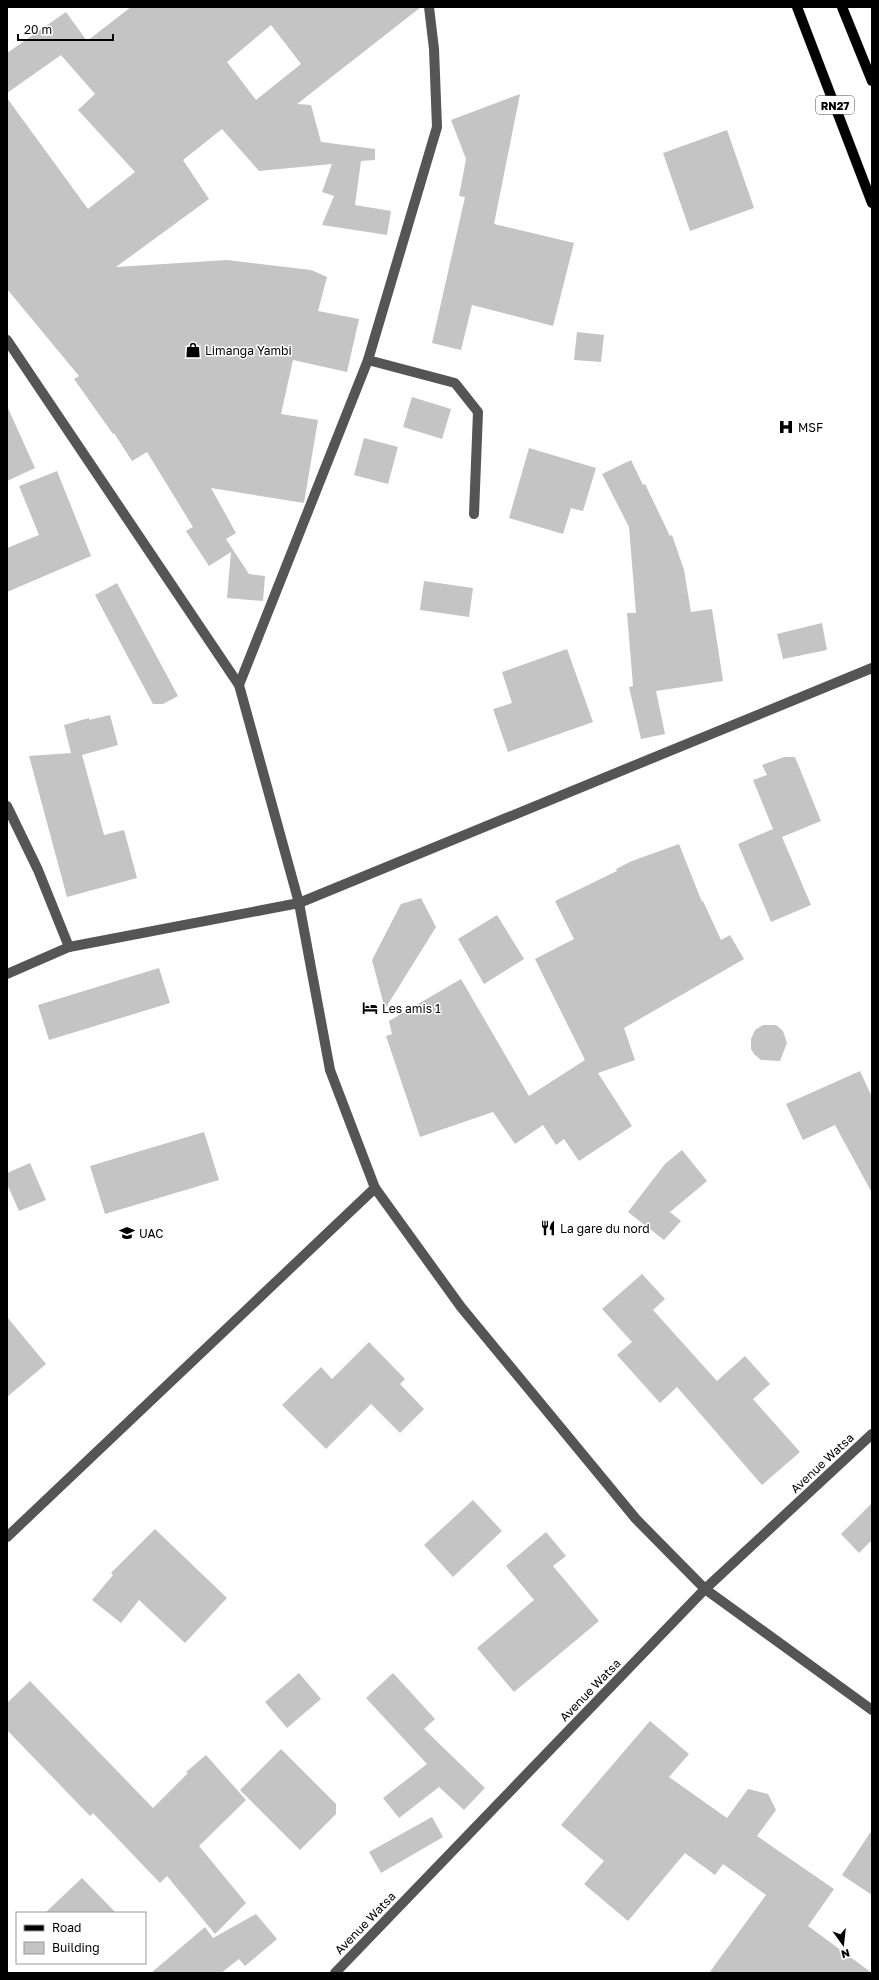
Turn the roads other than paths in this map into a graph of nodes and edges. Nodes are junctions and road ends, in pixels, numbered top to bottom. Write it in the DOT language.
graph roads {
  1 [pos="429,7"];
  2 [pos="797,7"];
  3 [pos="842,7"];
  4 [pos="872,81"];
  5 [pos="872,203"];
  6 [pos="7,340"];
  7 [pos="368,360"];
  8 [pos="474,514"];
  9 [pos="872,668"];
  10 [pos="239,685"];
  11 [pos="7,806"];
  12 [pos="299,903"];
  13 [pos="69,948"];
  14 [pos="7,974"];
  15 [pos="376,1188"];
  16 [pos="872,1434"];
  17 [pos="7,1536"];
  18 [pos="705,1589"];
  19 [pos="872,1710"];
  20 [pos="335,1973"];
  1 -- 7 [label="street"];
  2 -- 5 [label="main road, RN27"];
  3 -- 4 [label="main road"];
  6 -- 10 [label="street"];
  7 -- 8 [label="street"];
  7 -- 10 [label="street"];
  9 -- 12 [label="street"];
  10 -- 12 [label="street"];
  11 -- 13 [label="street"];
  12 -- 13 [label="street"];
  12 -- 15 [label="street"];
  13 -- 14 [label="street"];
  15 -- 17 [label="street"];
  15 -- 18 [label="street"];
  16 -- 18 [label="street, Avenue Watsa"];
  18 -- 19 [label="street"];
  18 -- 20 [label="street, Avenue Watsa"];
}
